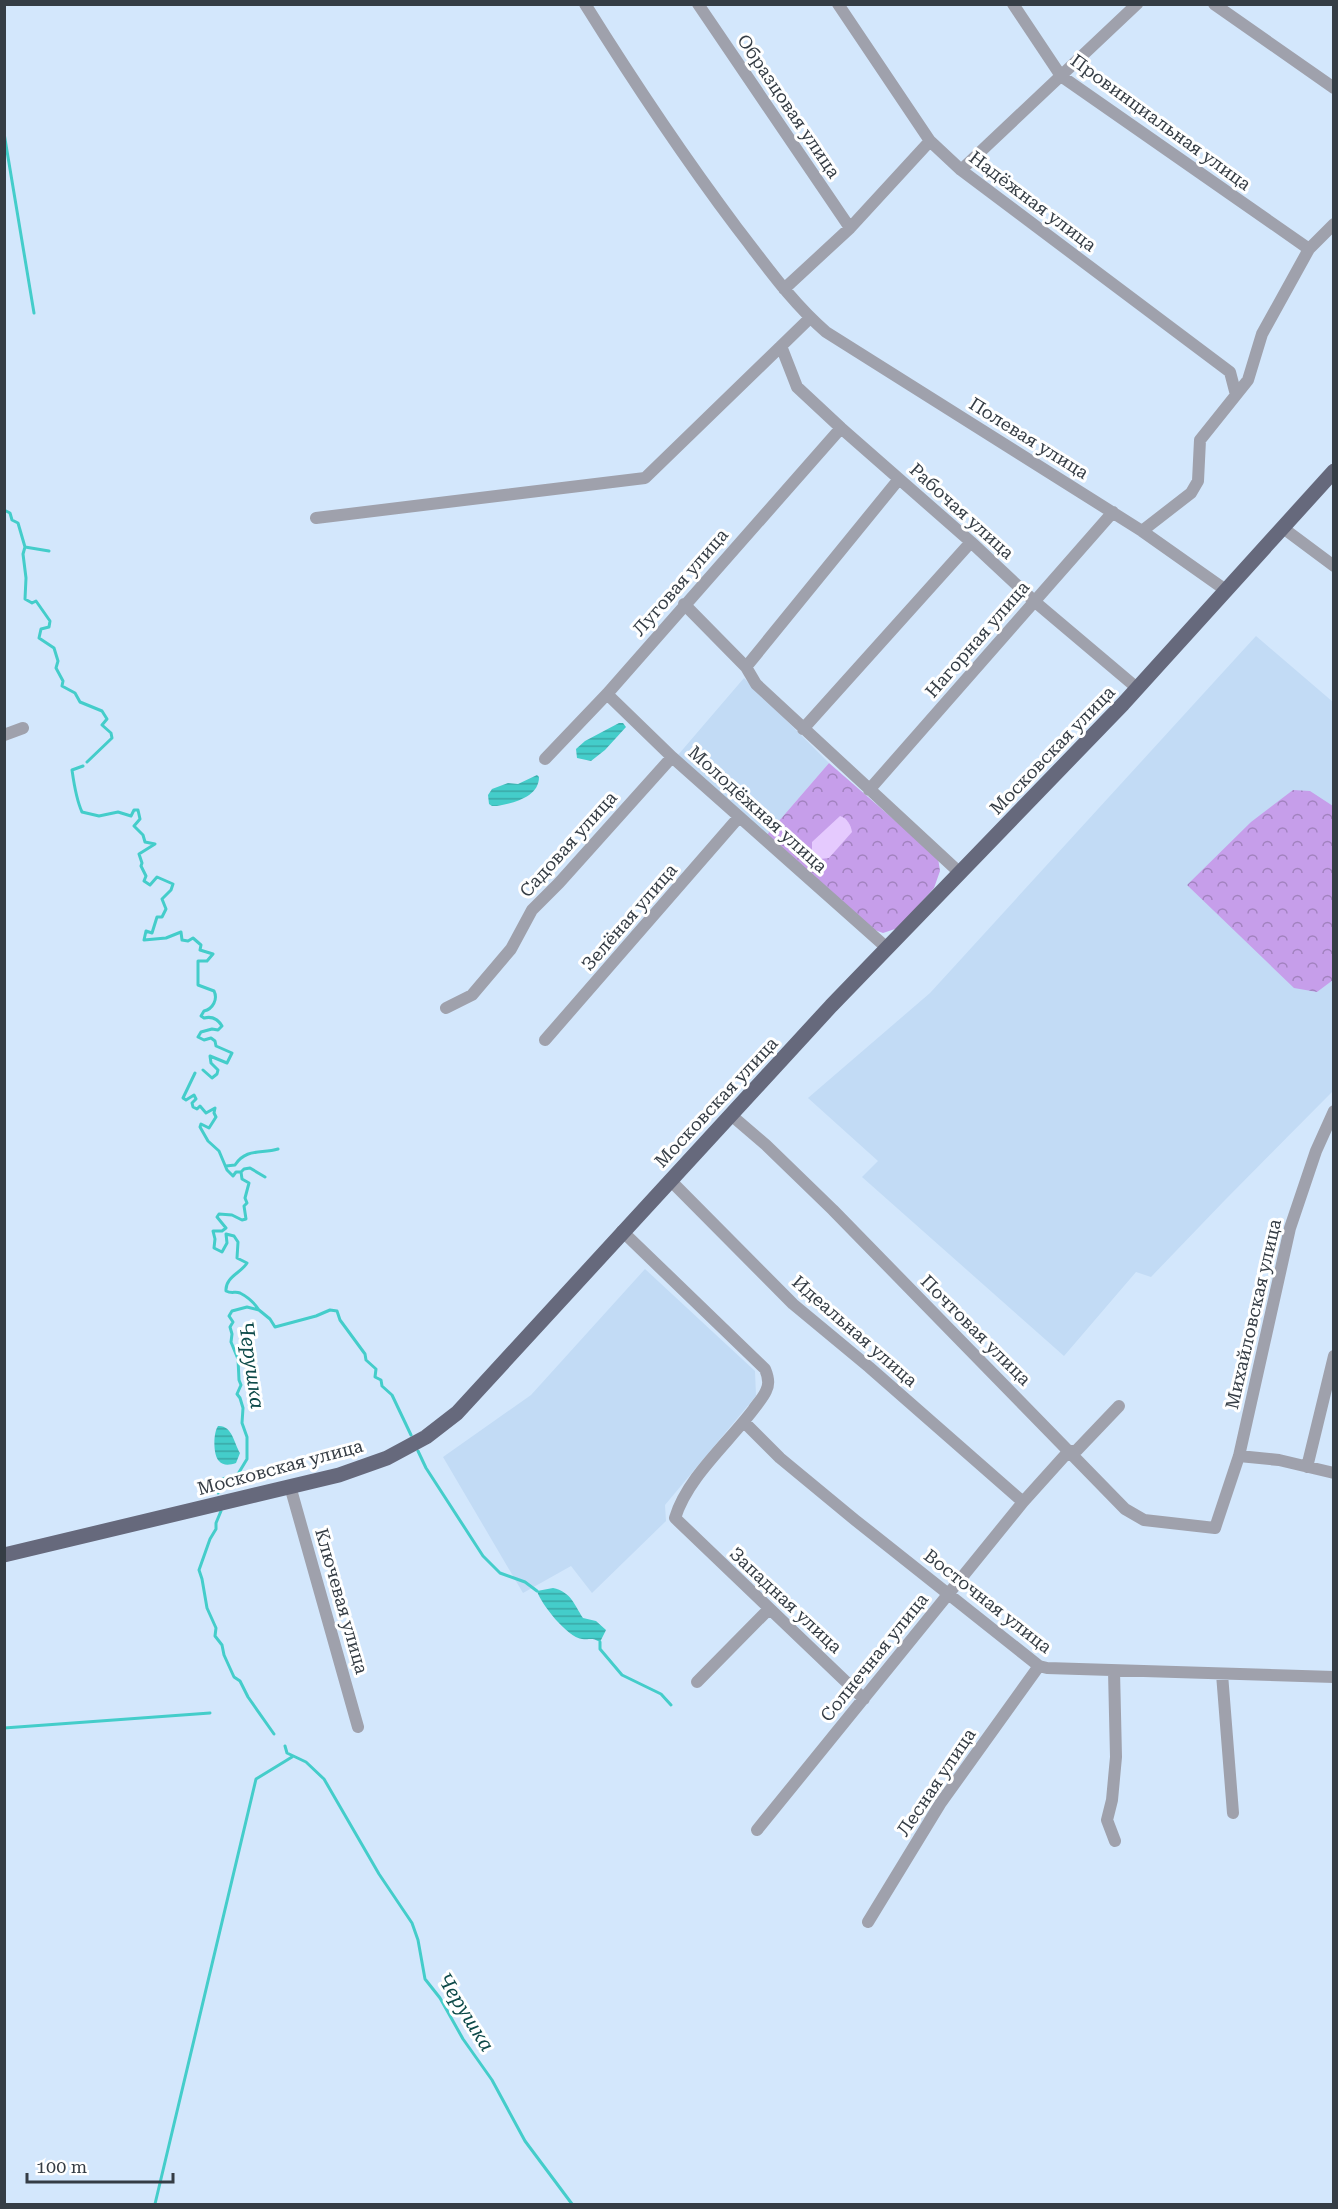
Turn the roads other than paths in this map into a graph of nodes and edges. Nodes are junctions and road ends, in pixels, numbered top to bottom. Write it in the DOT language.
graph roads {
  1 [pos="585,4"];
  2 [pos="698,4"];
  3 [pos="838,4"];
  4 [pos="1013,4"];
  5 [pos="1137,4"];
  6 [pos="1214,4"];
  7 [pos="1061,76"];
  8 [pos="1334,88"];
  9 [pos="930,141"];
  10 [pos="961,170"];
  11 [pos="1334,224"];
  12 [pos="850,228"];
  13 [pos="1309,249"];
  14 [pos="784,289"];
  15 [pos="810,318"];
  16 [pos="781,346"];
  17 [pos="1236,395"];
  18 [pos="841,428"];
  19 [pos="1334,471"];
  20 [pos="899,478"];
  21 [pos="1113,512"];
  22 [pos="316,518"];
  23 [pos="1283,528"];
  24 [pos="1142,531"];
  25 [pos="971,542"];
  26 [pos="1334,566"];
  27 [pos="1227,591"];
  28 [pos="1034,602"];
  29 [pos="684,604"];
  30 [pos="746,667"];
  31 [pos="1137,688"];
  32 [pos="607,694"];
  33 [pos="23,728"];
  34 [pos="803,729"];
  35 [pos="4,735"];
  36 [pos="672,757"];
  37 [pos="544,759"];
  38 [pos="869,790"];
  39 [pos="740,817"];
  40 [pos="960,873"];
  41 [pos="887,948"];
  42 [pos="446,1008"];
  43 [pos="545,1040"];
  44 [pos="1333,1111"];
  45 [pos="731,1114"];
  46 [pos="670,1180"];
  47 [pos="622,1231"];
  48 [pos="1334,1356"];
  49 [pos="1119,1407"];
  50 [pos="744,1422"];
  51 [pos="1068,1452"];
  52 [pos="1239,1456"];
  53 [pos="1307,1467"];
  54 [pos="1334,1473"];
  55 [pos="290,1486"];
  56 [pos="1023,1502"];
  57 [pos="1215,1528"];
  58 [pos="4,1555"];
  59 [pos="948,1594"];
  60 [pos="769,1609"];
  61 [pos="1039,1666"];
  62 [pos="1114,1671"];
  63 [pos="1222,1674"];
  64 [pos="1334,1677"];
  65 [pos="697,1682"];
  66 [pos="864,1699"];
  67 [pos="358,1727"];
  68 [pos="1233,1813"];
  69 [pos="757,1830"];
  70 [pos="1115,1841"];
  71 [pos="868,1922"];
  1 -- 14 [label="street, Полевая улица"];
  2 -- 12 [label="street, Образцовая улица"];
  3 -- 9 [label="street, Надёжная улица"];
  4 -- 7 [label="street, Провинциальная улица"];
  5 -- 7 [label="street"];
  6 -- 8 [label="street"];
  7 -- 10 [label="street"];
  7 -- 13 [label="street, Провинциальная улица"];
  9 -- 10 [label="street, Надёжная улица"];
  9 -- 12 [label="street"];
  10 -- 17 [label="street, Надёжная улица"];
  11 -- 13 [label="street"];
  12 -- 14 [label="street"];
  13 -- 17 [label="street"];
  14 -- 15 [label="street, Полевая улица"];
  15 -- 16 [label="street"];
  15 -- 21 [label="street, Полевая улица"];
  16 -- 18 [label="street, Рабочая улица"];
  16 -- 22 [label="street"];
  17 -- 24 [label="street"];
  18 -- 20 [label="street, Рабочая улица"];
  18 -- 29 [label="street, Луговая улица"];
  19 -- 23 [label="main road, Московская улица"];
  20 -- 25 [label="street, Рабочая улица"];
  20 -- 30 [label="street"];
  21 -- 24 [label="street, Полевая улица"];
  21 -- 28 [label="street, Нагорная улица"];
  23 -- 26 [label="street"];
  23 -- 27 [label="main road, Московская улица"];
  24 -- 27 [label="street, Полевая улица"];
  25 -- 28 [label="street, Рабочая улица"];
  25 -- 34 [label="street"];
  27 -- 31 [label="main road, Московская улица"];
  28 -- 31 [label="street, Рабочая улица"];
  28 -- 38 [label="street, Нагорная улица"];
  29 -- 30 [label="street"];
  29 -- 32 [label="street, Луговая улица"];
  30 -- 34 [label="street"];
  31 -- 40 [label="main road, Московская улица"];
  32 -- 36 [label="street, Молодёжная улица"];
  32 -- 37 [label="street, Луговая улица"];
  33 -- 35 [label="street"];
  34 -- 38 [label="street"];
  36 -- 39 [label="street, Молодёжная улица"];
  36 -- 42 [label="street, Садовая улица"];
  38 -- 40 [label="street"];
  39 -- 41 [label="street, Молодёжная улица"];
  39 -- 43 [label="street, Зелёная улица"];
  40 -- 41 [label="main road, Московская улица"];
  41 -- 45 [label="main road, Московская улица"];
  44 -- 52 [label="street, Михайловская улица"];
  45 -- 46 [label="main road, Московская улица"];
  45 -- 51 [label="street, Почтовая улица"];
  46 -- 47 [label="main road, Московская улица"];
  46 -- 56 [label="street, Идеальная улица"];
  47 -- 50 [label="street"];
  47 -- 55 [label="main road, Московская улица"];
  48 -- 53 [label="street"];
  49 -- 51 [label="street, Солнечная улица"];
  50 -- 59 [label="street, Восточная улица"];
  50 -- 60 [label="street, Западная улица"];
  51 -- 56 [label="street, Солнечная улица"];
  51 -- 57 [label="street, Почтовая улица"];
  52 -- 53 [label="street"];
  52 -- 57 [label="street, Михайловская улица"];
  53 -- 54 [label="street"];
  55 -- 58 [label="main road, Московская улица"];
  55 -- 67 [label="street, Ключевая улица"];
  56 -- 59 [label="street, Солнечная улица"];
  59 -- 61 [label="street, Восточная улица"];
  59 -- 66 [label="street, Солнечная улица"];
  60 -- 65 [label="street"];
  60 -- 66 [label="street, Западная улица"];
  61 -- 62 [label="street, Восточная улица"];
  61 -- 71 [label="street, Лесная улица"];
  62 -- 63 [label="street, Восточная улица"];
  62 -- 70 [label="street"];
  63 -- 64 [label="street, Восточная улица"];
  63 -- 68 [label="street"];
  66 -- 69 [label="street, Солнечная улица"];
}
